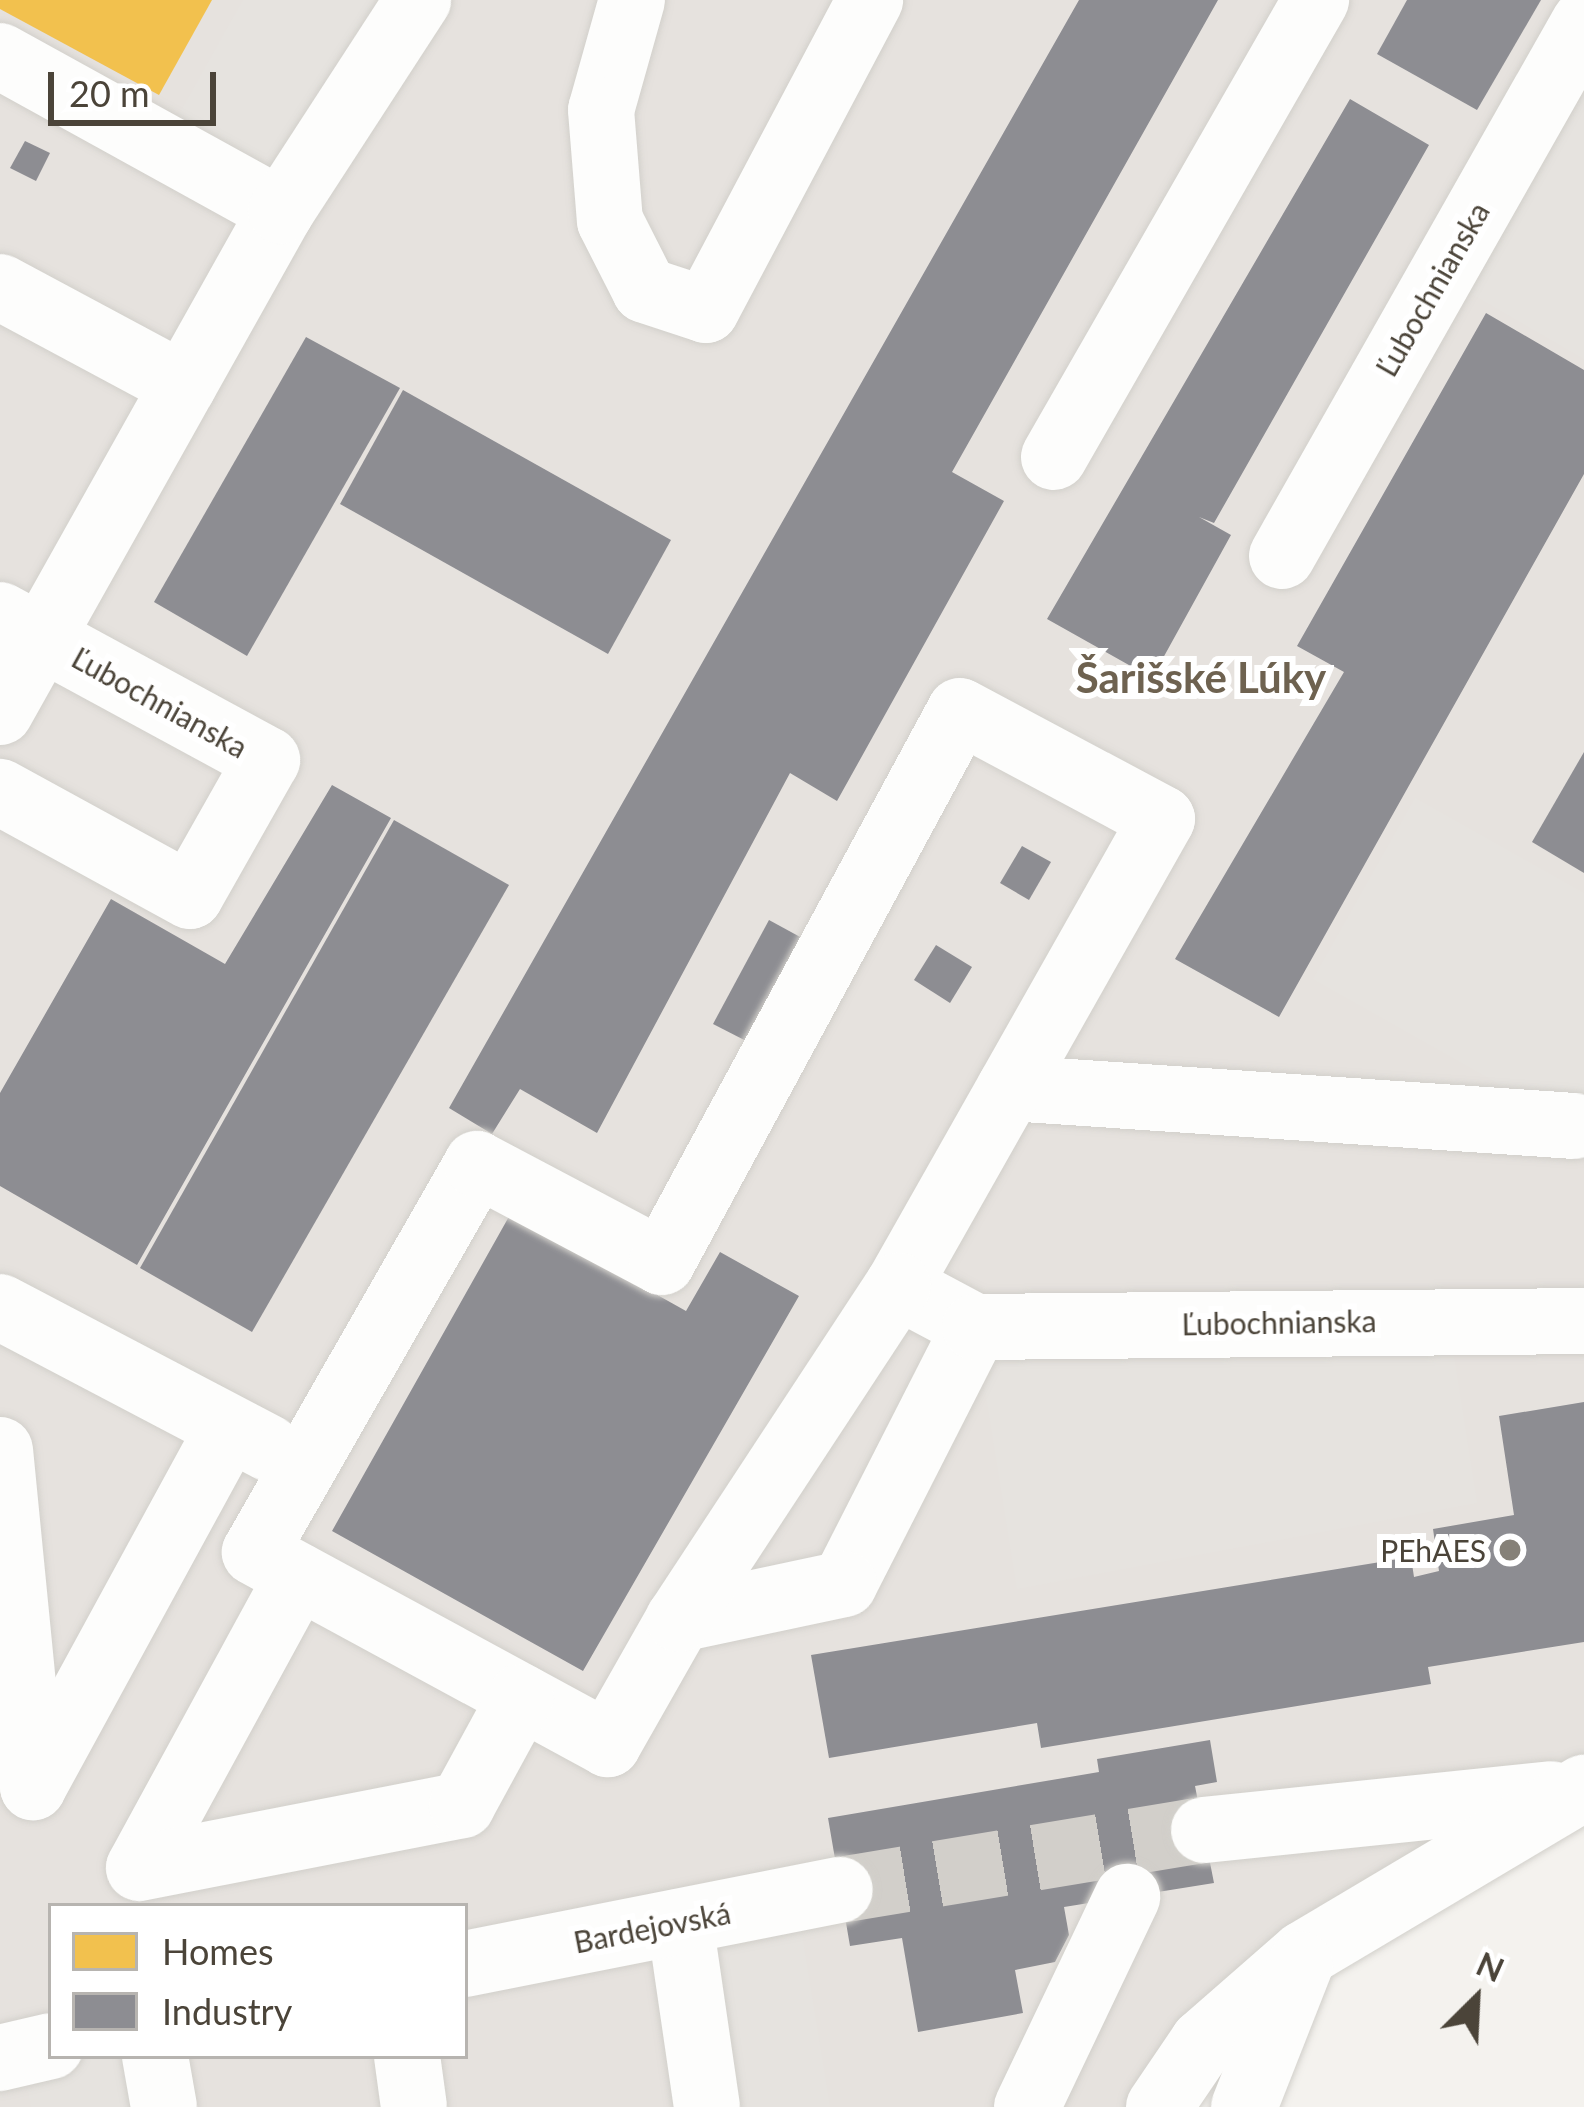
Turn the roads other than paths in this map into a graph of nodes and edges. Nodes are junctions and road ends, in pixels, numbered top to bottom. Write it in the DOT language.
graph roads {
  1 [pos="418,0"];
  2 [pos="632,0"];
  3 [pos="870,0"];
  4 [pos="1316,0"];
  5 [pos="1584,23"];
  6 [pos="0,56"];
  7 [pos="280,211"];
  8 [pos="0,286"];
  9 [pos="183,385"];
  10 [pos="1054,457"];
  11 [pos="1282,556"];
  12 [pos="21,626"];
  13 [pos="0,712"];
  14 [pos="0,792"];
  15 [pos="1010,1088"];
  16 [pos="1581,1122"];
  17 [pos="898,1286"];
  18 [pos="0,1307"];
  19 [pos="1584,1321"];
  20 [pos="975,1328"];
  21 [pos="229,1428"];
  22 [pos="0,1450"];
  23 [pos="303,1467"];
  24 [pos="298,1576"];
  25 [pos="679,1619"];
  26 [pos="521,1697"];
  27 [pos="1575,1790"];
  28 [pos="1204,1830"];
  29 [pos="840,1890"];
  30 [pos="1127,1898"];
  31 [pos="680,1922"];
  32 [pos="1304,1954"];
  33 [pos="468,1963"];
  34 [pos="48,2047"];
  35 [pos="0,2058"];
  36 [pos="156,2059"];
  37 [pos="407,2059"];
  38 [pos="164,2107"];
  39 [pos="415,2107"];
  40 [pos="707,2107"];
  41 [pos="1027,2107"];
  42 [pos="1159,2107"];
  43 [pos="1244,2107"];
  1 -- 7 [label="lane, Ľubochnianska"];
  2 -- 3 [label="lane"];
  4 -- 10 [label="lane"];
  5 -- 11 [label="lane, Ľubochnianska"];
  6 -- 7 [label="lane"];
  7 -- 9 [label="lane, Ľubochnianska"];
  8 -- 9 [label="lane"];
  9 -- 12 [label="lane, Ľubochnianska"];
  12 -- 13 [label="lane, Ľubochnianska"];
  12 -- 14 [label="lane, Ľubochnianska"];
  15 -- 16 [label="lane"];
  15 -- 17 [label="lane"];
  15 -- 23 [label="lane"];
  17 -- 20 [label="lane"];
  17 -- 25 [label="lane"];
  18 -- 21 [label="lane"];
  19 -- 20 [label="lane, Ľubochnianska"];
  20 -- 25 [label="lane"];
  21 -- 22 [label="lane"];
  21 -- 23 [label="lane"];
  23 -- 24 [label="lane"];
  24 -- 26 [label="lane"];
  24 -- 26 [label="lane"];
  25 -- 26 [label="lane"];
  27 -- 28 [label="lane"];
  27 -- 32 [label="lane"];
  29 -- 31 [label="lane, Bardejovská"];
  30 -- 41 [label="lane"];
  31 -- 33 [label="lane, Bardejovská"];
  31 -- 40 [label="lane"];
  32 -- 42 [label="lane"];
  32 -- 43 [label="lane"];
  34 -- 35 [label="lane"];
  36 -- 38 [label="lane"];
  37 -- 39 [label="lane"];
}
